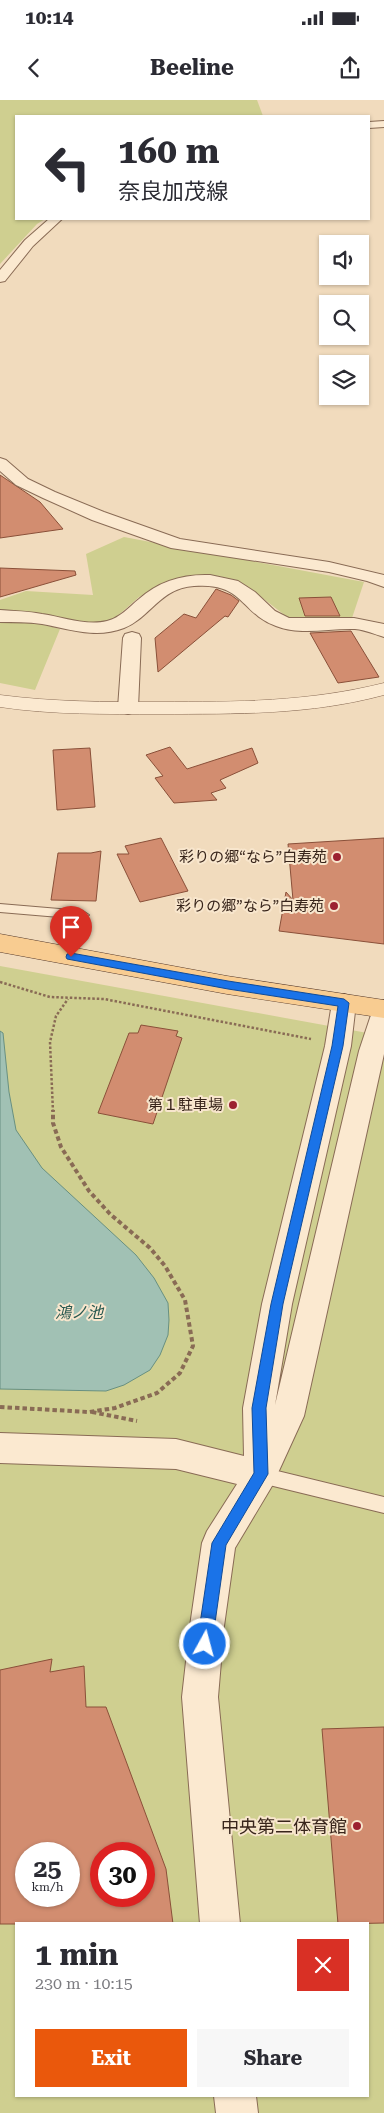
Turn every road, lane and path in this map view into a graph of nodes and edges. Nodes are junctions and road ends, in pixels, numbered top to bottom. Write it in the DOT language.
graph roads {
  1 [pos="384,124"];
  2 [pos="370,125"];
  3 [pos="55,220"];
  4 [pos="0,278"];
  5 [pos="0,463"];
  6 [pos="384,582"];
  7 [pos="0,616"];
  8 [pos="384,631"];
  9 [pos="132,638"];
  10 [pos="384,689"];
  11 [pos="0,701"];
  12 [pos="128,708"];
  13 [pos="0,908"];
  14 [pos="83,915"];
  15 [pos="0,943"];
  16 [pos="0,982"];
  17 [pos="68,999"];
  18 [pos="344,1003"];
  19 [pos="384,1009"];
  20 [pos="317,1040"];
  21 [pos="0,1406"];
  22 [pos="0,1448"];
  23 [pos="261,1474"];
  24 [pos="384,1505"];
  25 [pos="220,1922"];
  26 [pos="235,2097"];
  27 [pos="237,2113"];
  1 -- 2 [label="street"];
  3 -- 4 [label="street"];
  5 -- 6 [label="street"];
  7 -- 8 [label="street"];
  9 -- 12 [label="street"];
  10 -- 12 [label="street"];
  11 -- 12 [label="street"];
  13 -- 14 [label="lane"];
  15 -- 18 [label="main road"];
  16 -- 17 [label="path"];
  17 -- 20 [label="path"];
  17 -- 21 [label="path"];
  18 -- 19 [label="main road"];
  18 -- 23 [label="street"];
  19 -- 23 [label="street"];
  22 -- 23 [label="street"];
  23 -- 24 [label="lane"];
  23 -- 25 [label="street"];
  26 -- 27 [label="street"];
}
